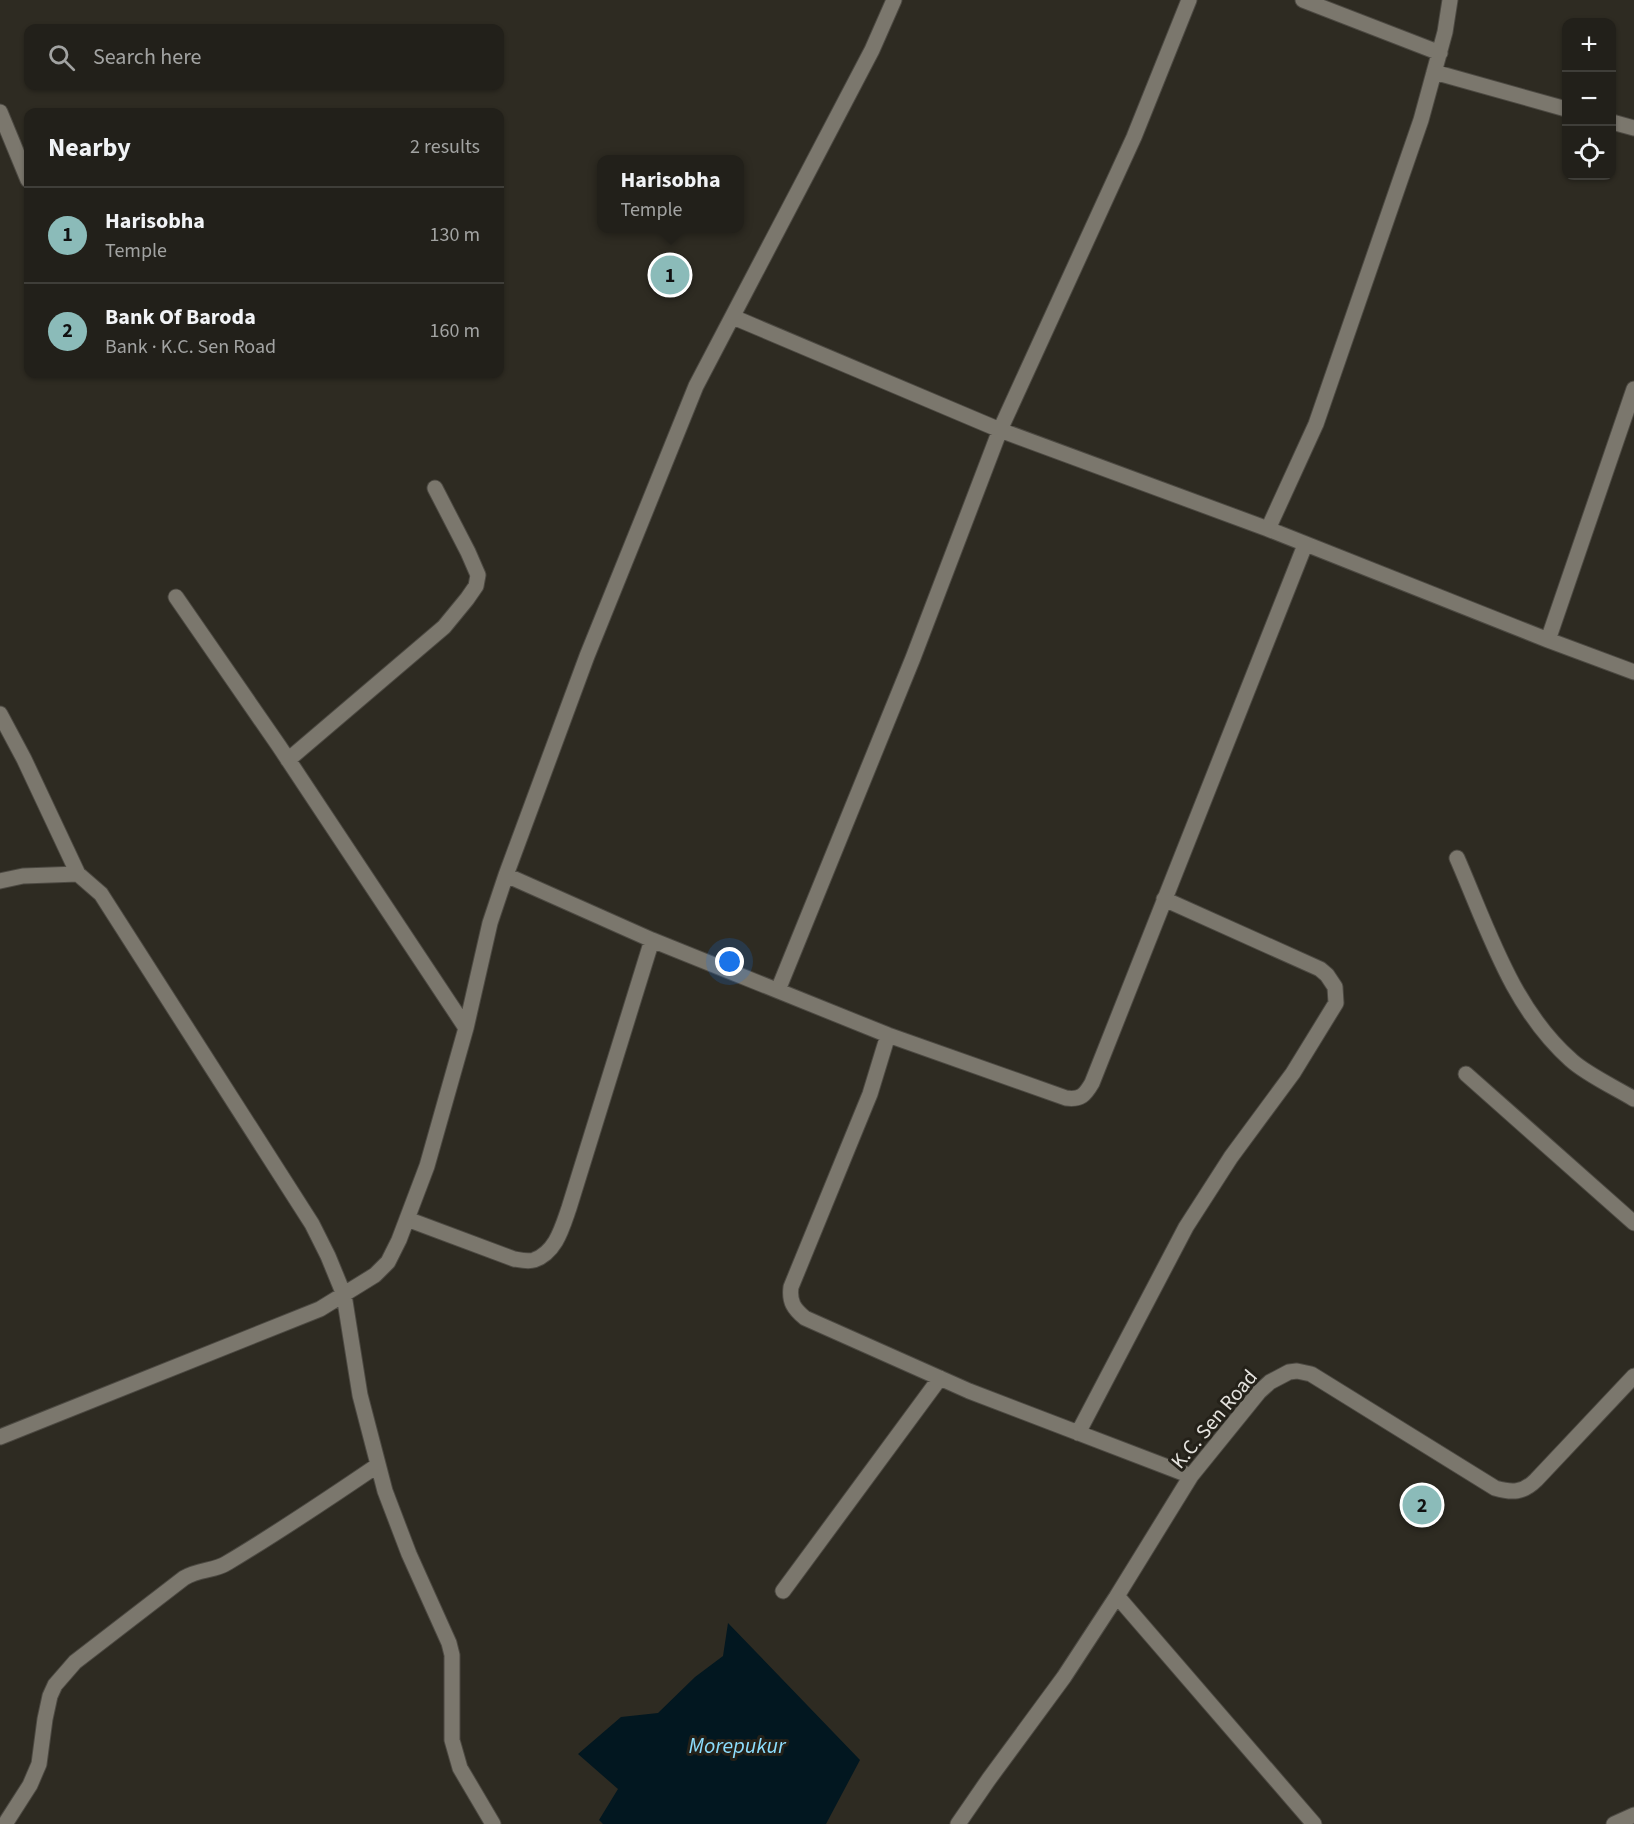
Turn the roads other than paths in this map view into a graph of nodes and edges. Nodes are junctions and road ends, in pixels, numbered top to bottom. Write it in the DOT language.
graph roads {
  1 [pos="894,0"];
  2 [pos="1189,0"];
  3 [pos="1450,0"];
  4 [pos="1313,2"];
  5 [pos="1440,53"];
  6 [pos="1434,72"];
  7 [pos="1562,108"];
  8 [pos="0,112"];
  9 [pos="1616,123"];
  10 [pos="1634,128"];
  11 [pos="24,170"];
  12 [pos="733,317"];
  13 [pos="1634,389"];
  14 [pos="1000,430"];
  15 [pos="435,488"];
  16 [pos="1268,530"];
  17 [pos="1305,544"];
  18 [pos="176,597"];
  19 [pos="1548,640"];
  20 [pos="1634,672"];
  21 [pos="0,714"];
  22 [pos="288,760"];
  23 [pos="1457,858"];
  24 [pos="78,874"];
  25 [pos="506,875"];
  26 [pos="0,881"];
  27 [pos="1164,899"];
  28 [pos="652,940"];
  29 [pos="778,990"];
  30 [pos="466,1029"];
  31 [pos="888,1035"];
  32 [pos="1466,1074"];
  33 [pos="1634,1099"];
  34 [pos="407,1219"];
  35 [pos="1634,1224"];
  36 [pos="344,1295"];
  37 [pos="1634,1377"];
  38 [pos="940,1378"];
  39 [pos="1078,1433"];
  40 [pos="0,1437"];
  41 [pos="378,1465"];
  42 [pos="1191,1476"];
  43 [pos="783,1591"];
  44 [pos="1117,1596"];
  45 [pos="1634,1815"];
  46 [pos="5,1824"];
  47 [pos="493,1824"];
  48 [pos="958,1824"];
  49 [pos="1314,1824"];
  50 [pos="1614,1824"];
  1 -- 12 [label="street"];
  2 -- 14 [label="street"];
  3 -- 5 [label="street"];
  4 -- 5 [label="street"];
  5 -- 6 [label="street"];
  6 -- 7 [label="street"];
  6 -- 16 [label="street"];
  8 -- 11 [label="street"];
  9 -- 10 [label="street"];
  12 -- 14 [label="street"];
  12 -- 25 [label="street"];
  13 -- 19 [label="street"];
  14 -- 16 [label="street"];
  14 -- 29 [label="street"];
  15 -- 22 [label="street"];
  16 -- 17 [label="street"];
  17 -- 19 [label="street"];
  17 -- 27 [label="street"];
  18 -- 22 [label="street"];
  19 -- 20 [label="street"];
  21 -- 24 [label="street"];
  22 -- 30 [label="street"];
  23 -- 33 [label="street"];
  24 -- 26 [label="street"];
  24 -- 36 [label="street"];
  25 -- 28 [label="street"];
  25 -- 30 [label="street"];
  27 -- 31 [label="street"];
  27 -- 39 [label="street"];
  28 -- 29 [label="street"];
  28 -- 34 [label="street"];
  29 -- 31 [label="street"];
  30 -- 34 [label="street"];
  31 -- 38 [label="street"];
  32 -- 35 [label="street"];
  34 -- 36 [label="street"];
  36 -- 40 [label="street"];
  36 -- 41 [label="street"];
  37 -- 42 [label="street, K.C. Sen Road"];
  38 -- 39 [label="street"];
  38 -- 43 [label="street"];
  39 -- 42 [label="street"];
  41 -- 46 [label="street"];
  41 -- 47 [label="street"];
  42 -- 44 [label="street, K.C. Sen Road"];
  44 -- 48 [label="street, K.C. Sen Road"];
  44 -- 49 [label="street"];
  45 -- 50 [label="street"];
}
